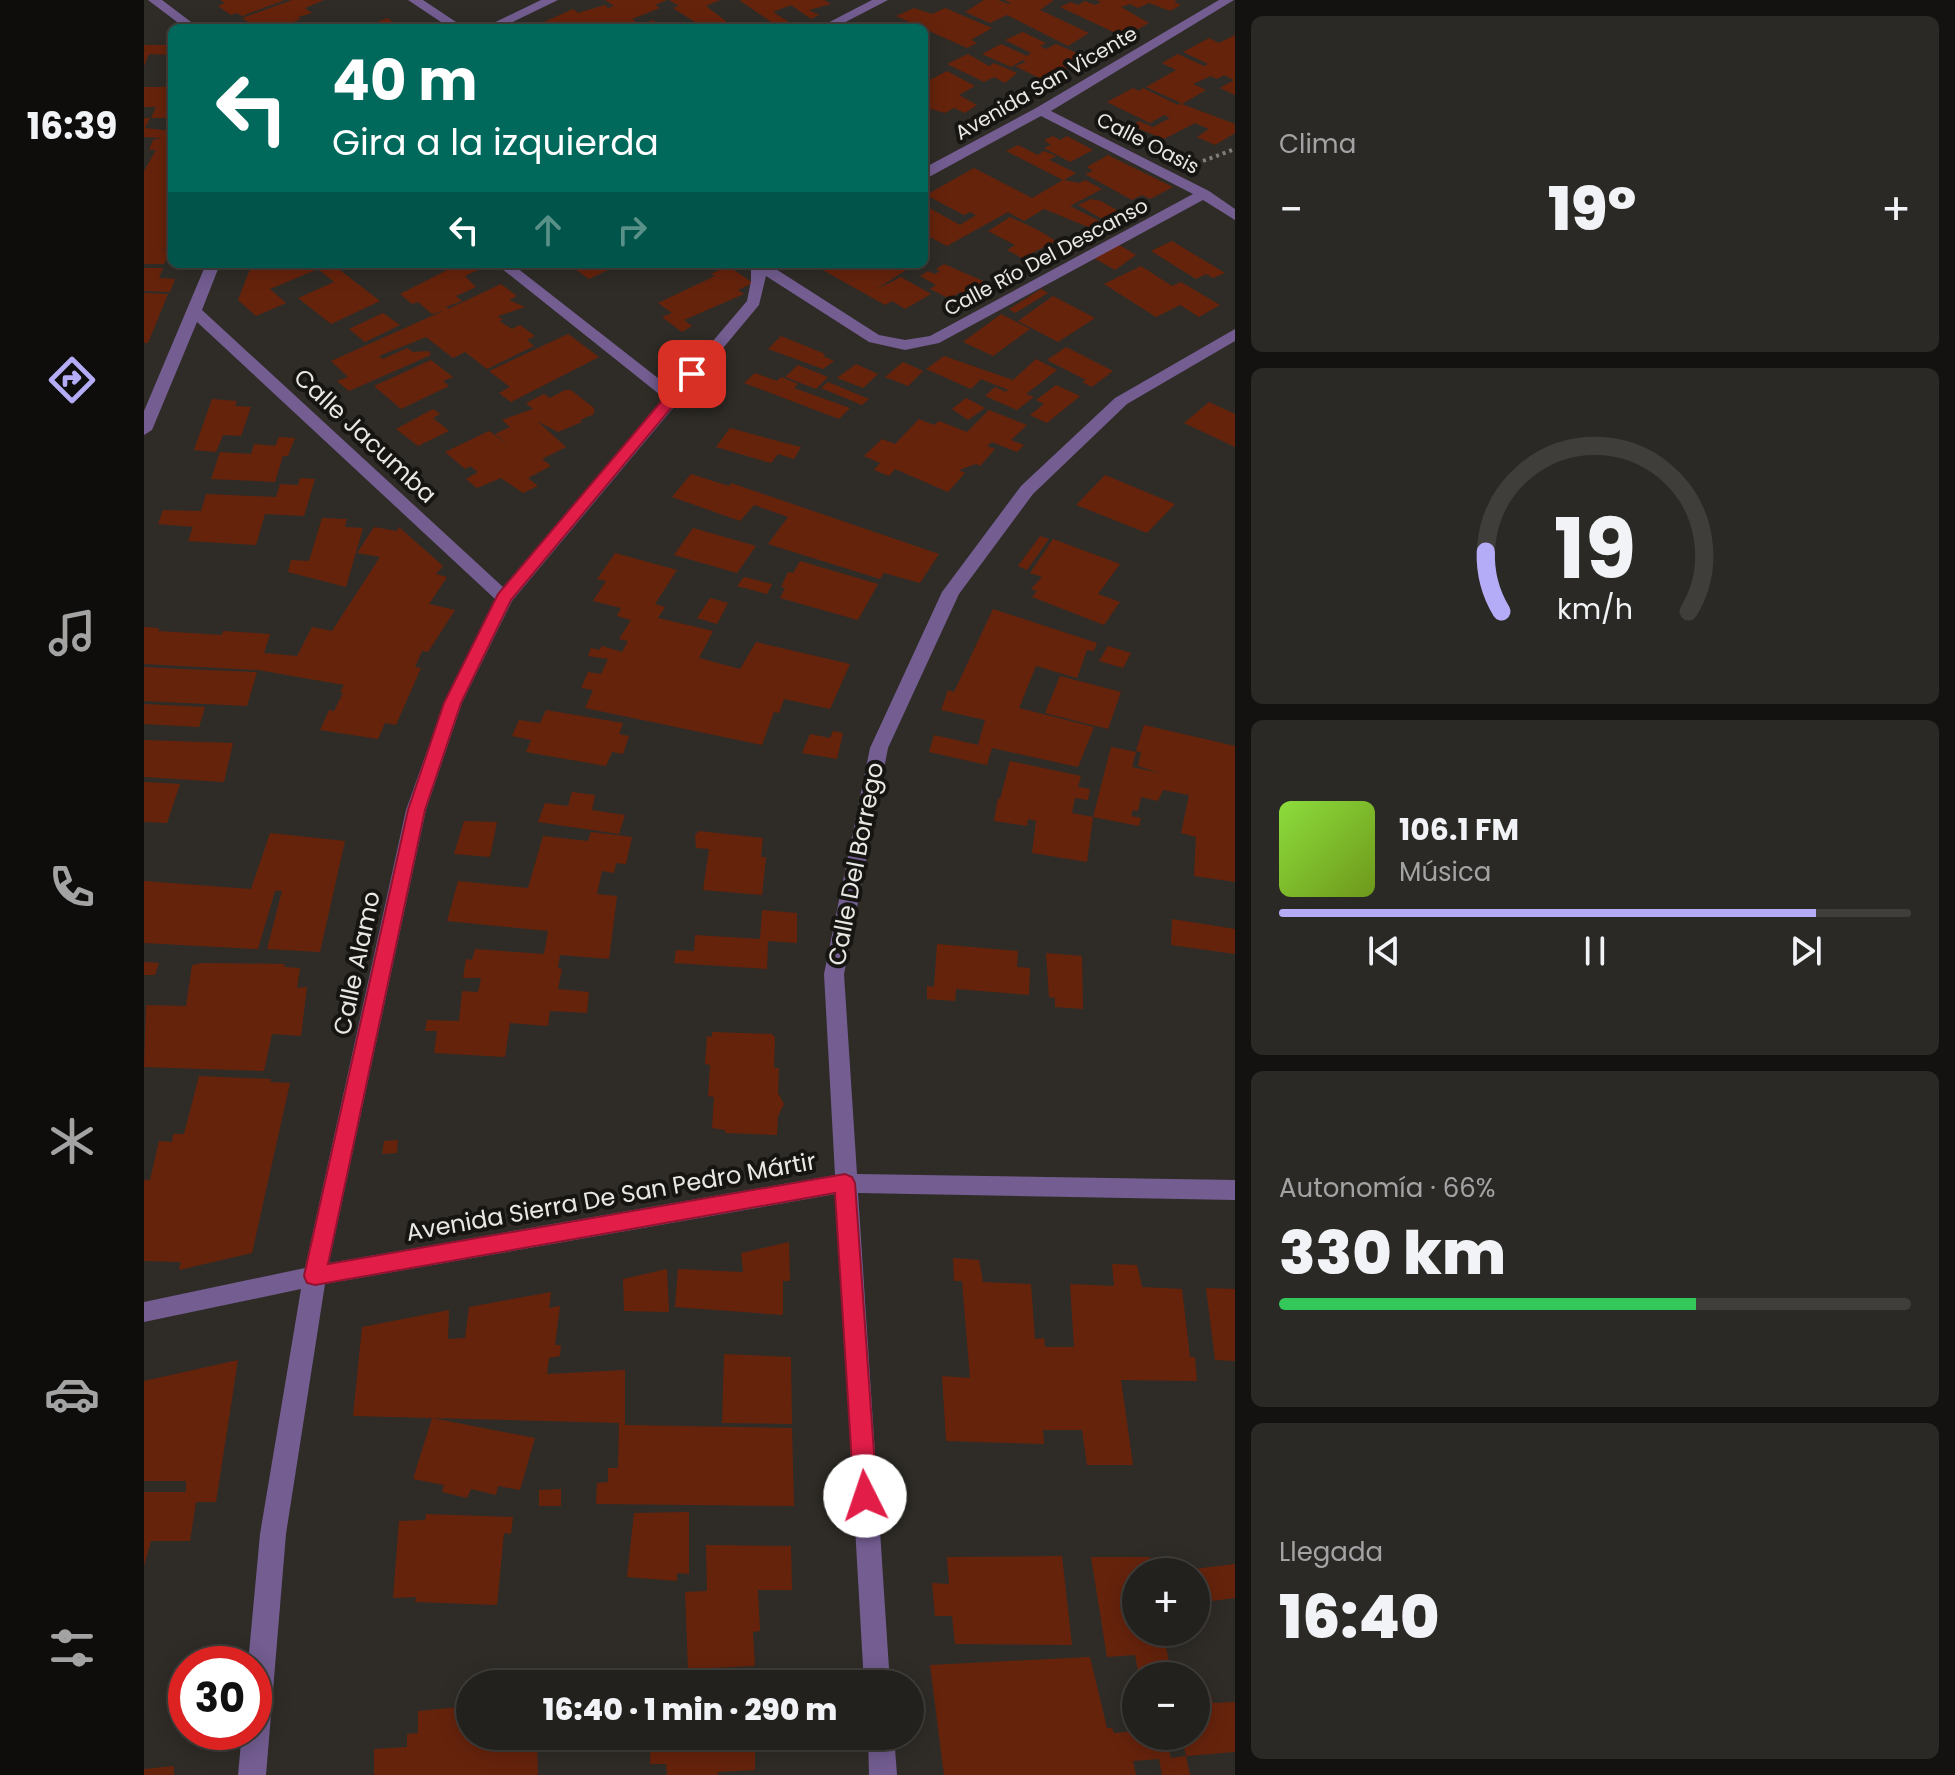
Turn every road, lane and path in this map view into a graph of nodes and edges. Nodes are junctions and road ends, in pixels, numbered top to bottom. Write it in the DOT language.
graph roads {
  1 [pos="154,0"];
  2 [pos="414,0"];
  3 [pos="552,0"];
  4 [pos="882,0"];
  5 [pos="1228,0"];
  6 [pos="187,24"];
  7 [pos="453,24"];
  8 [pos="498,24"];
  9 [pos="832,24"];
  10 [pos="1041,111"];
  11 [pos="928,172"];
  12 [pos="1204,194"];
  13 [pos="1235,216"];
  14 [pos="211,268"];
  15 [pos="508,268"];
  16 [pos="758,268"];
  17 [pos="764,268"];
  18 [pos="193,310"];
  19 [pos="1235,334"];
  20 [pos="672,397"];
  21 [pos="144,430"];
  22 [pos="504,598"];
  23 [pos="845,1183"];
  24 [pos="1235,1190"];
  25 [pos="315,1276"];
  26 [pos="144,1312"];
  27 [pos="876,1670"];
  28 [pos="882,1750"];
  29 [pos="252,1775"];
  30 [pos="883,1775"];
  1 -- 6 [label="street"];
  2 -- 7 [label="street"];
  3 -- 8 [label="street"];
  4 -- 9 [label="street"];
  5 -- 10 [label="street, Avenida San Vicente"];
  10 -- 11 [label="street, Avenida San Vicente"];
  10 -- 12 [label="street, Calle Oasis"];
  12 -- 13 [label="street, Calle Oasis"];
  12 -- 17 [label="street, Calle Río Del Descanso"];
  14 -- 18 [label="street"];
  15 -- 20 [label="street"];
  16 -- 20 [label="street, Calle Alamo"];
  18 -- 21 [label="street"];
  18 -- 22 [label="street, Calle Jacumba"];
  19 -- 23 [label="street, Calle Del Borrego"];
  20 -- 22 [label="street, Calle Alamo"];
  22 -- 25 [label="street, Calle Alamo"];
  23 -- 24 [label="street, Avenida Sierra De San Pedro Mártir"];
  23 -- 25 [label="street, Avenida Sierra De San Pedro Mártir"];
  23 -- 27 [label="street, Calle Del Borrego"];
  25 -- 26 [label="street, Avenida Sierra De San Pedro Mártir"];
  25 -- 29 [label="street, Calle Alamo"];
  28 -- 30 [label="street"];
}
